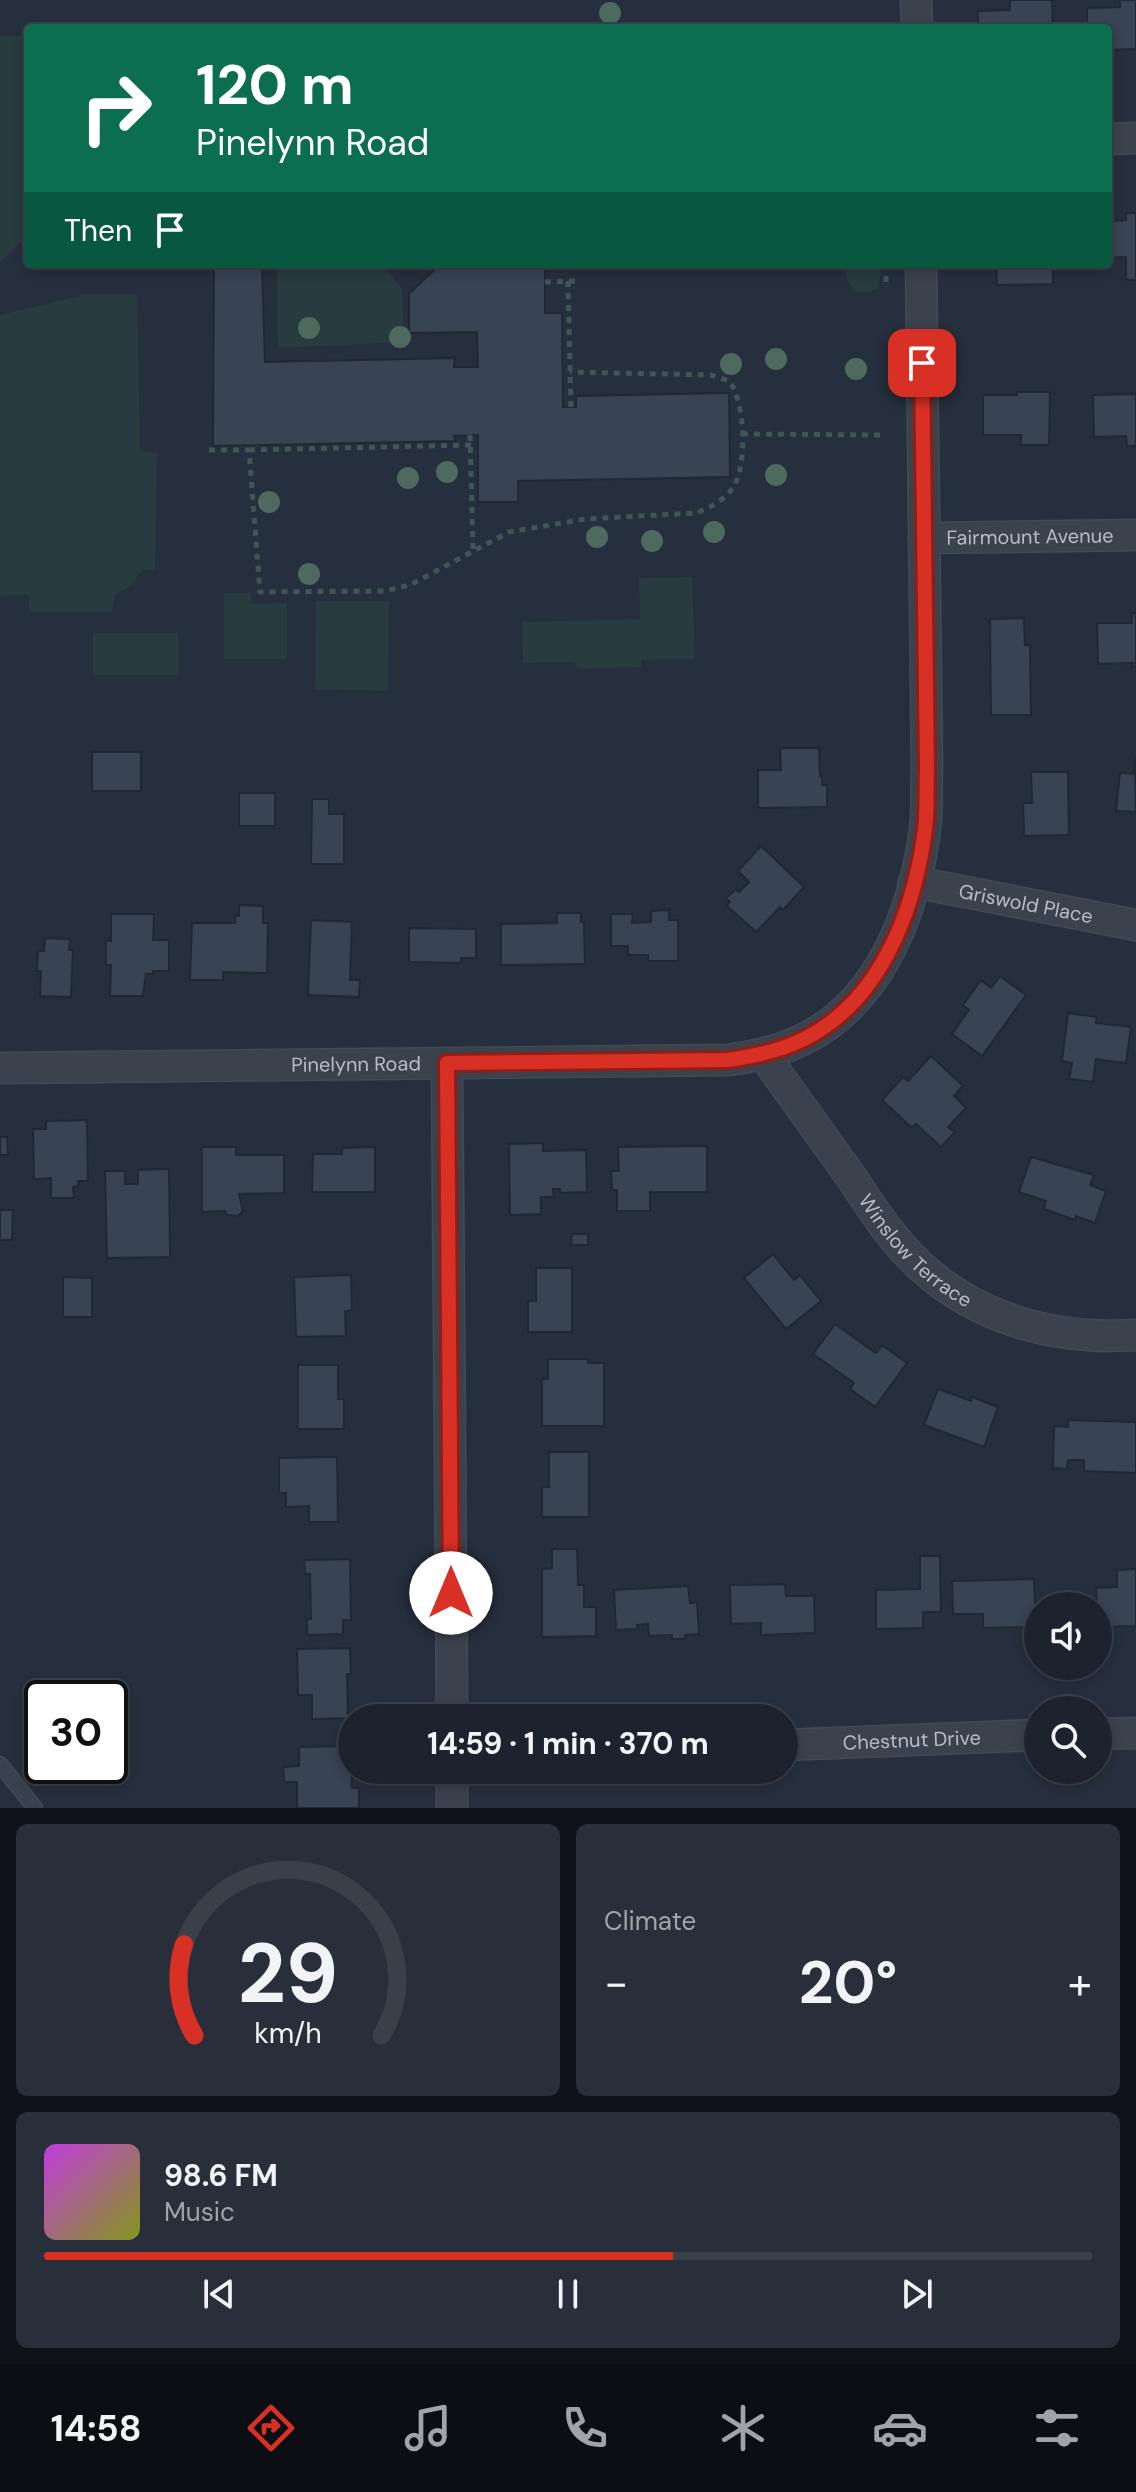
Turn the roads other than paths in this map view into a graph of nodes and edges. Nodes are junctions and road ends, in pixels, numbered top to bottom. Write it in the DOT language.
graph roads {
  1 [pos="916,0"];
  2 [pos="917,24"];
  3 [pos="1136,138"];
  4 [pos="1112,139"];
  5 [pos="921,268"];
  6 [pos="1136,535"];
  7 [pos="924,538"];
  8 [pos="914,882"];
  9 [pos="1136,925"];
  10 [pos="763,1054"];
  11 [pos="447,1063"];
  12 [pos="0,1068"];
  13 [pos="1136,1335"];
  14 [pos="452,1704"];
  15 [pos="1136,1733"];
  16 [pos="1112,1734"];
  17 [pos="1024,1736"];
  18 [pos="798,1744"];
  19 [pos="0,1764"];
  20 [pos="452,1784"];
  21 [pos="35,1808"];
  22 [pos="452,1808"];
  1 -- 2 [label="street"];
  3 -- 4 [label="street"];
  5 -- 7 [label="street, Pinelynn Road"];
  6 -- 7 [label="street, Fairmount Avenue"];
  7 -- 8 [label="street, Pinelynn Road"];
  8 -- 9 [label="street, Griswold Place"];
  8 -- 10 [label="street, Pinelynn Road"];
  10 -- 11 [label="street, Pinelynn Road"];
  10 -- 13 [label="street, Winslow Terrace"];
  11 -- 12 [label="street, Pinelynn Road"];
  11 -- 14 [label="street"];
  15 -- 16 [label="street"];
  17 -- 18 [label="street, Chestnut Drive"];
  19 -- 21 [label="lane"];
  20 -- 22 [label="street"];
}
